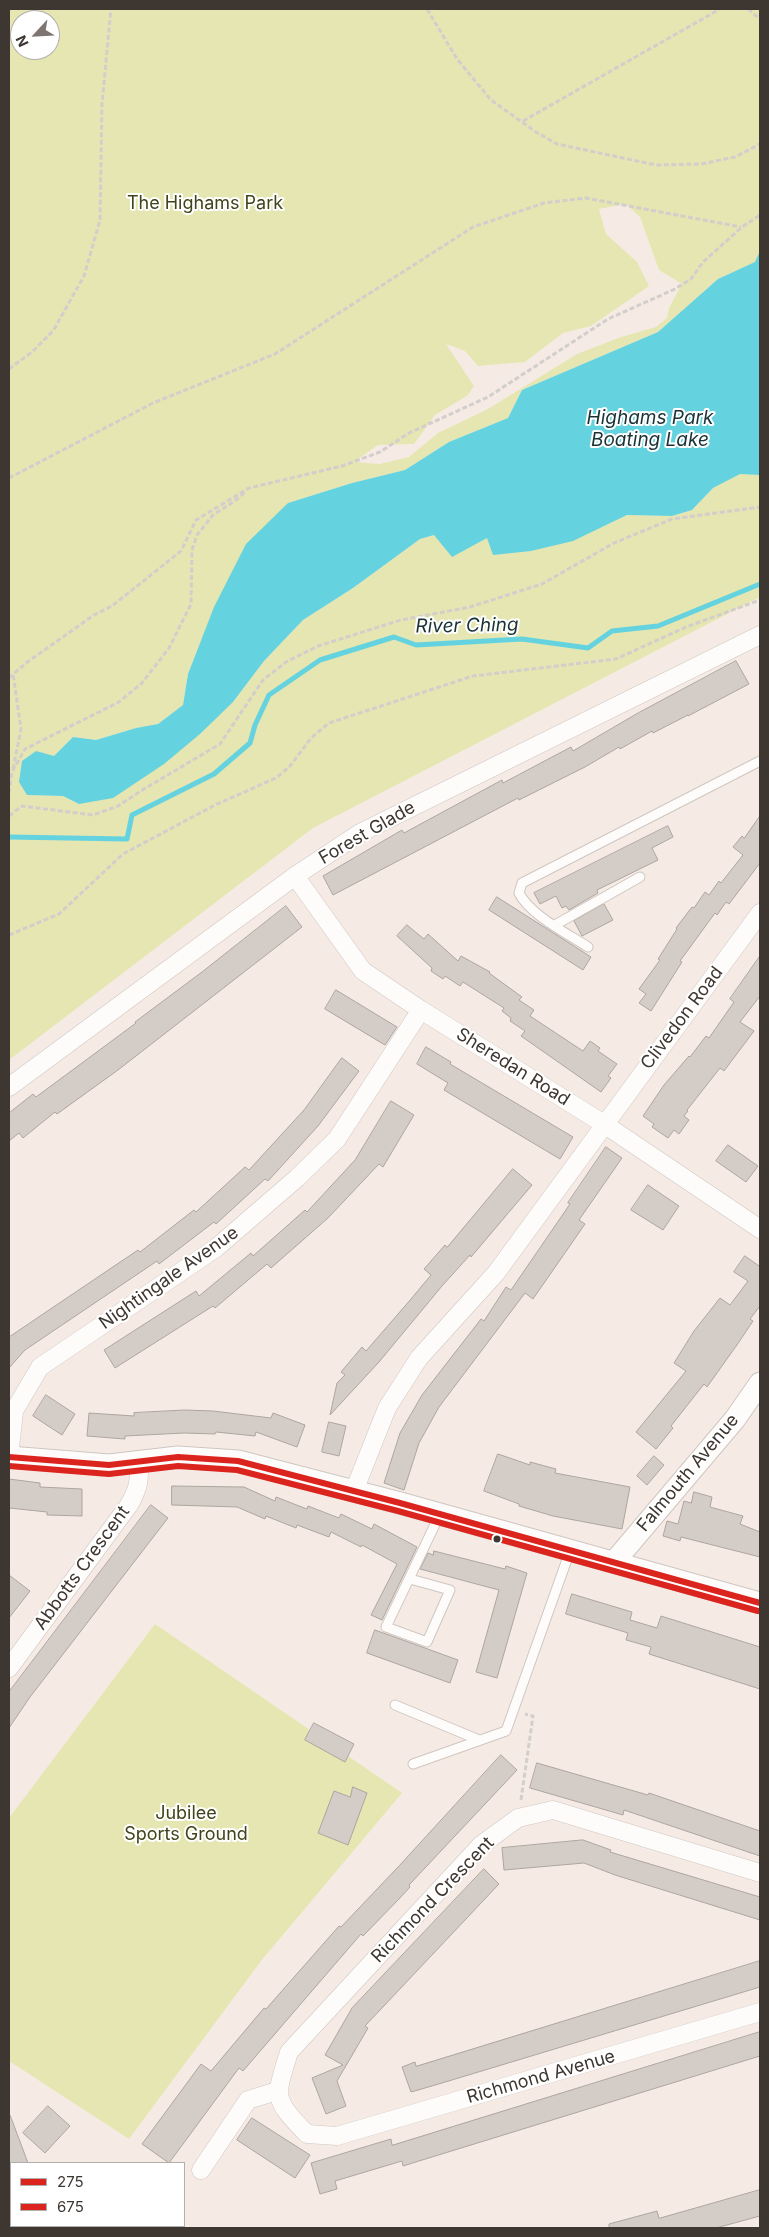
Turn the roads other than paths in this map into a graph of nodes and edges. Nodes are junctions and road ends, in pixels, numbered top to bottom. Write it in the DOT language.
graph roads {
  1 [pos="758,641"];
  2 [pos="760,761"];
  3 [pos="295,876"];
  4 [pos="640,877"];
  5 [pos="760,912"];
  6 [pos="555,925"];
  7 [pos="588,947"];
  8 [pos="421,1010"];
  9 [pos="9,1087"];
  10 [pos="604,1124"];
  11 [pos="760,1229"];
  12 [pos="760,1383"];
  13 [pos="9,1457"];
  14 [pos="138,1463"];
  15 [pos="354,1491"];
  16 [pos="440,1514"];
  17 [pos="570,1551"];
  18 [pos="614,1562"];
  19 [pos="410,1579"];
  20 [pos="760,1603"];
  21 [pos="9,1668"];
  22 [pos="395,1706"];
  23 [pos="479,1740"];
  24 [pos="414,1764"];
  25 [pos="760,1873"];
  26 [pos="760,2012"];
  27 [pos="277,2091"];
  28 [pos="201,2170"];
  1 -- 3 [label="street, Forest Glade"];
  2 -- 6 [label="lane"];
  3 -- 8 [label="street, Sheredan Road"];
  3 -- 9 [label="street, Forest Glade"];
  4 -- 6 [label="lane"];
  5 -- 10 [label="street, Clivedon Road"];
  6 -- 7 [label="lane"];
  8 -- 10 [label="street, Sheredan Road"];
  8 -- 13 [label="street, Nightingale Avenue"];
  10 -- 11 [label="street, Sheredan Road"];
  10 -- 15 [label="street, Clivedon Road"];
  12 -- 18 [label="street, Falmouth Avenue"];
  13 -- 14 [label="street"];
  14 -- 15 [label="street"];
  14 -- 21 [label="street, Abbotts Crescent"];
  15 -- 16 [label="street"];
  16 -- 17 [label="street"];
  16 -- 19 [label="lane"];
  17 -- 18 [label="street"];
  17 -- 23 [label="lane"];
  18 -- 20 [label="street"];
  19 -- 19 [label="lane"];
  22 -- 23 [label="lane"];
  23 -- 24 [label="lane"];
  25 -- 27 [label="street, Richmond Crescent"];
  26 -- 27 [label="street, Richmond Avenue"];
  27 -- 28 [label="street"];
}
